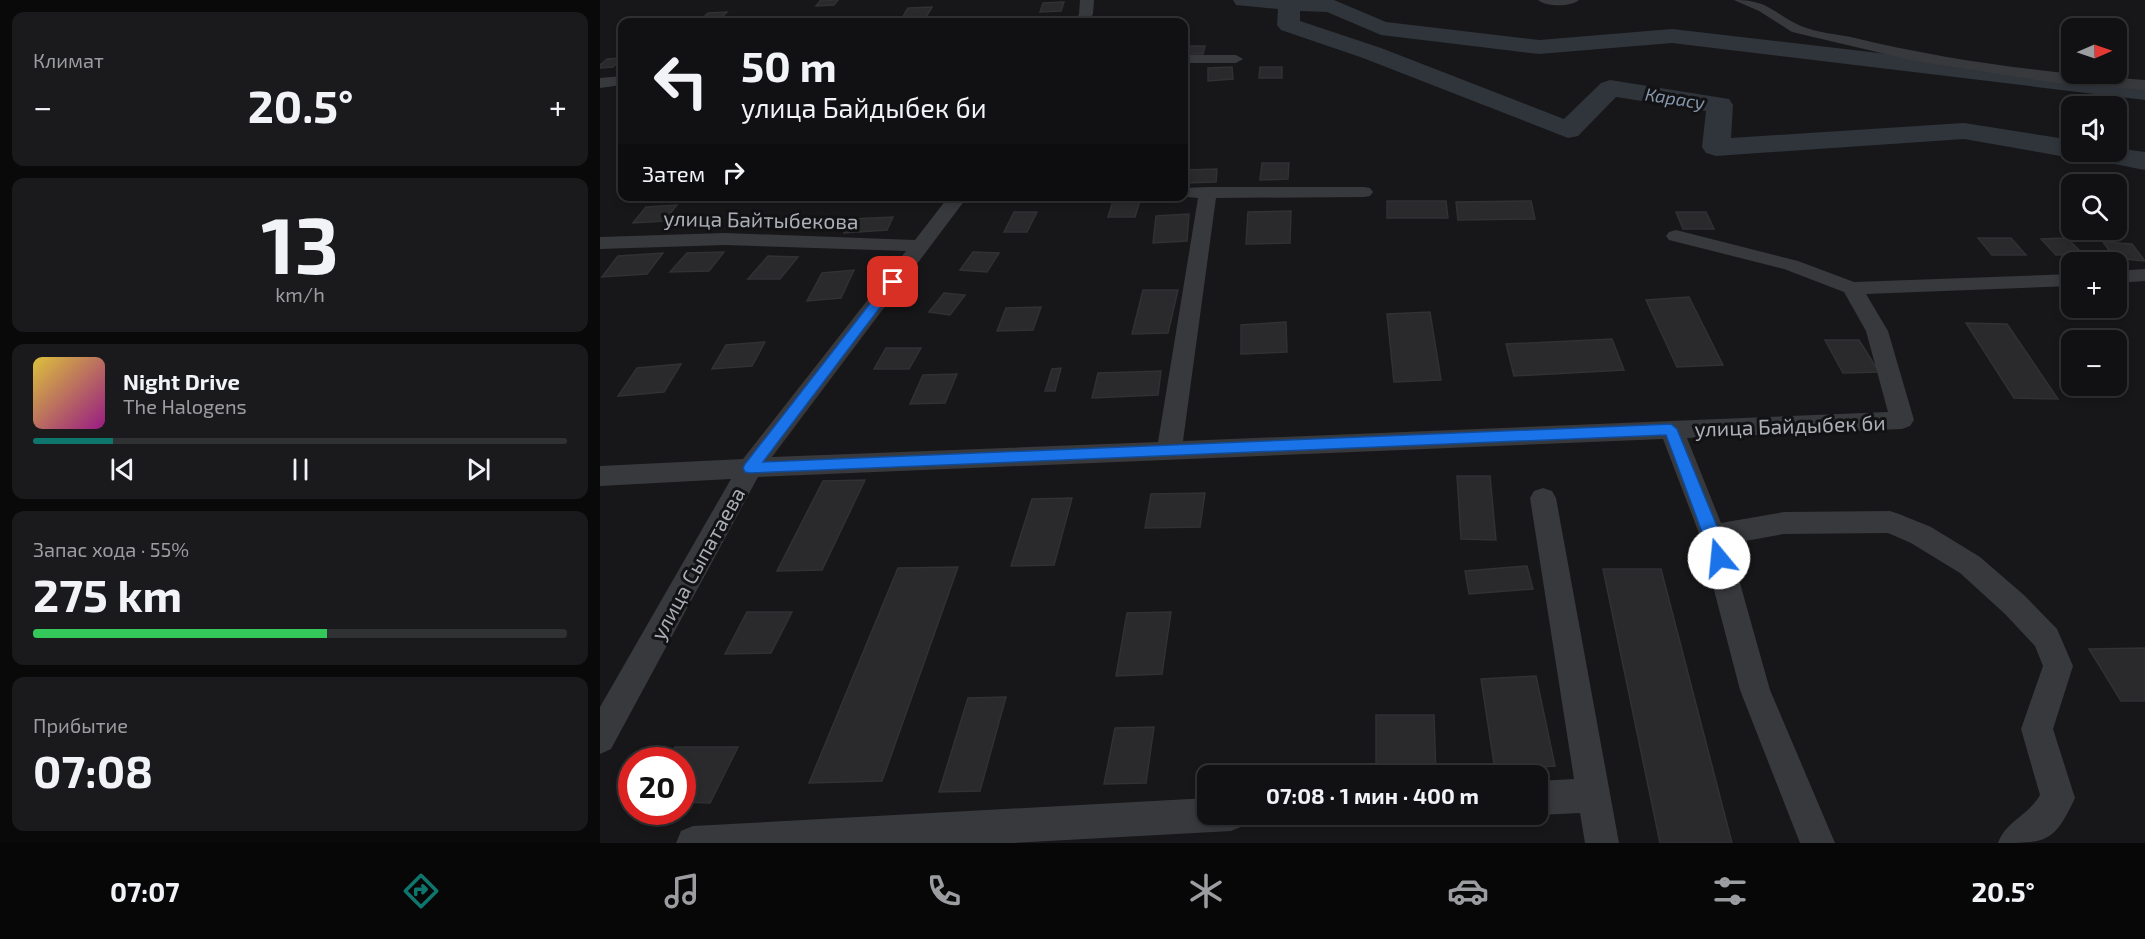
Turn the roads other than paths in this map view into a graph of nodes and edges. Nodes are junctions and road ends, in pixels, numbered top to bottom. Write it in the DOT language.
graph roads {
  1 [pos="1087,0"];
  2 [pos="1545,0"];
  3 [pos="1572,0"];
  4 [pos="1741,0"];
  5 [pos="1084,18"];
  6 [pos="1236,58"];
  7 [pos="1188,59"];
  8 [pos="618,81"];
  9 [pos="600,83"];
  10 [pos="2145,85"];
  11 [pos="1208,192"];
  12 [pos="1364,192"];
  13 [pos="1188,193"];
  14 [pos="955,201"];
  15 [pos="1676,236"];
  16 [pos="600,243"];
  17 [pos="920,246"];
  18 [pos="2145,275"];
  19 [pos="2127,276"];
  20 [pos="2061,280"];
  21 [pos="1852,288"];
  22 [pos="1671,429"];
  23 [pos="1169,450"];
  24 [pos="750,468"];
  25 [pos="600,476"];
  26 [pos="1543,498"];
  27 [pos="1713,536"];
  28 [pos="600,738"];
  29 [pos="1594,795"];
  30 [pos="1548,797"];
  31 [pos="1197,816"];
  32 [pos="693,843"];
  33 [pos="1602,843"];
  34 [pos="1818,843"];
  35 [pos="2015,843"];
  1 -- 5 [label="street"];
  2 -- 3 [label="street"];
  4 -- 10 [label="street"];
  6 -- 7 [label="street"];
  8 -- 9 [label="street"];
  11 -- 12 [label="street"];
  11 -- 13 [label="street"];
  11 -- 23 [label="street"];
  14 -- 17 [label="street, улица Сыпатаева"];
  15 -- 21 [label="street"];
  16 -- 17 [label="street, улица Байтыбекова"];
  17 -- 24 [label="street, улица Сыпатаева"];
  18 -- 19 [label="street"];
  20 -- 21 [label="street"];
  21 -- 22 [label="street, улица Байдыбек би"];
  22 -- 23 [label="street, улица Байдыбек би"];
  22 -- 27 [label="street"];
  23 -- 24 [label="street, улица Байдыбек би"];
  24 -- 25 [label="street, улица Байдыбек би"];
  24 -- 28 [label="street, улица Сыпатаева"];
  26 -- 29 [label="street"];
  27 -- 34 [label="street"];
  27 -- 35 [label="street"];
  29 -- 30 [label="street"];
  29 -- 33 [label="street"];
  31 -- 32 [label="street"];
}
